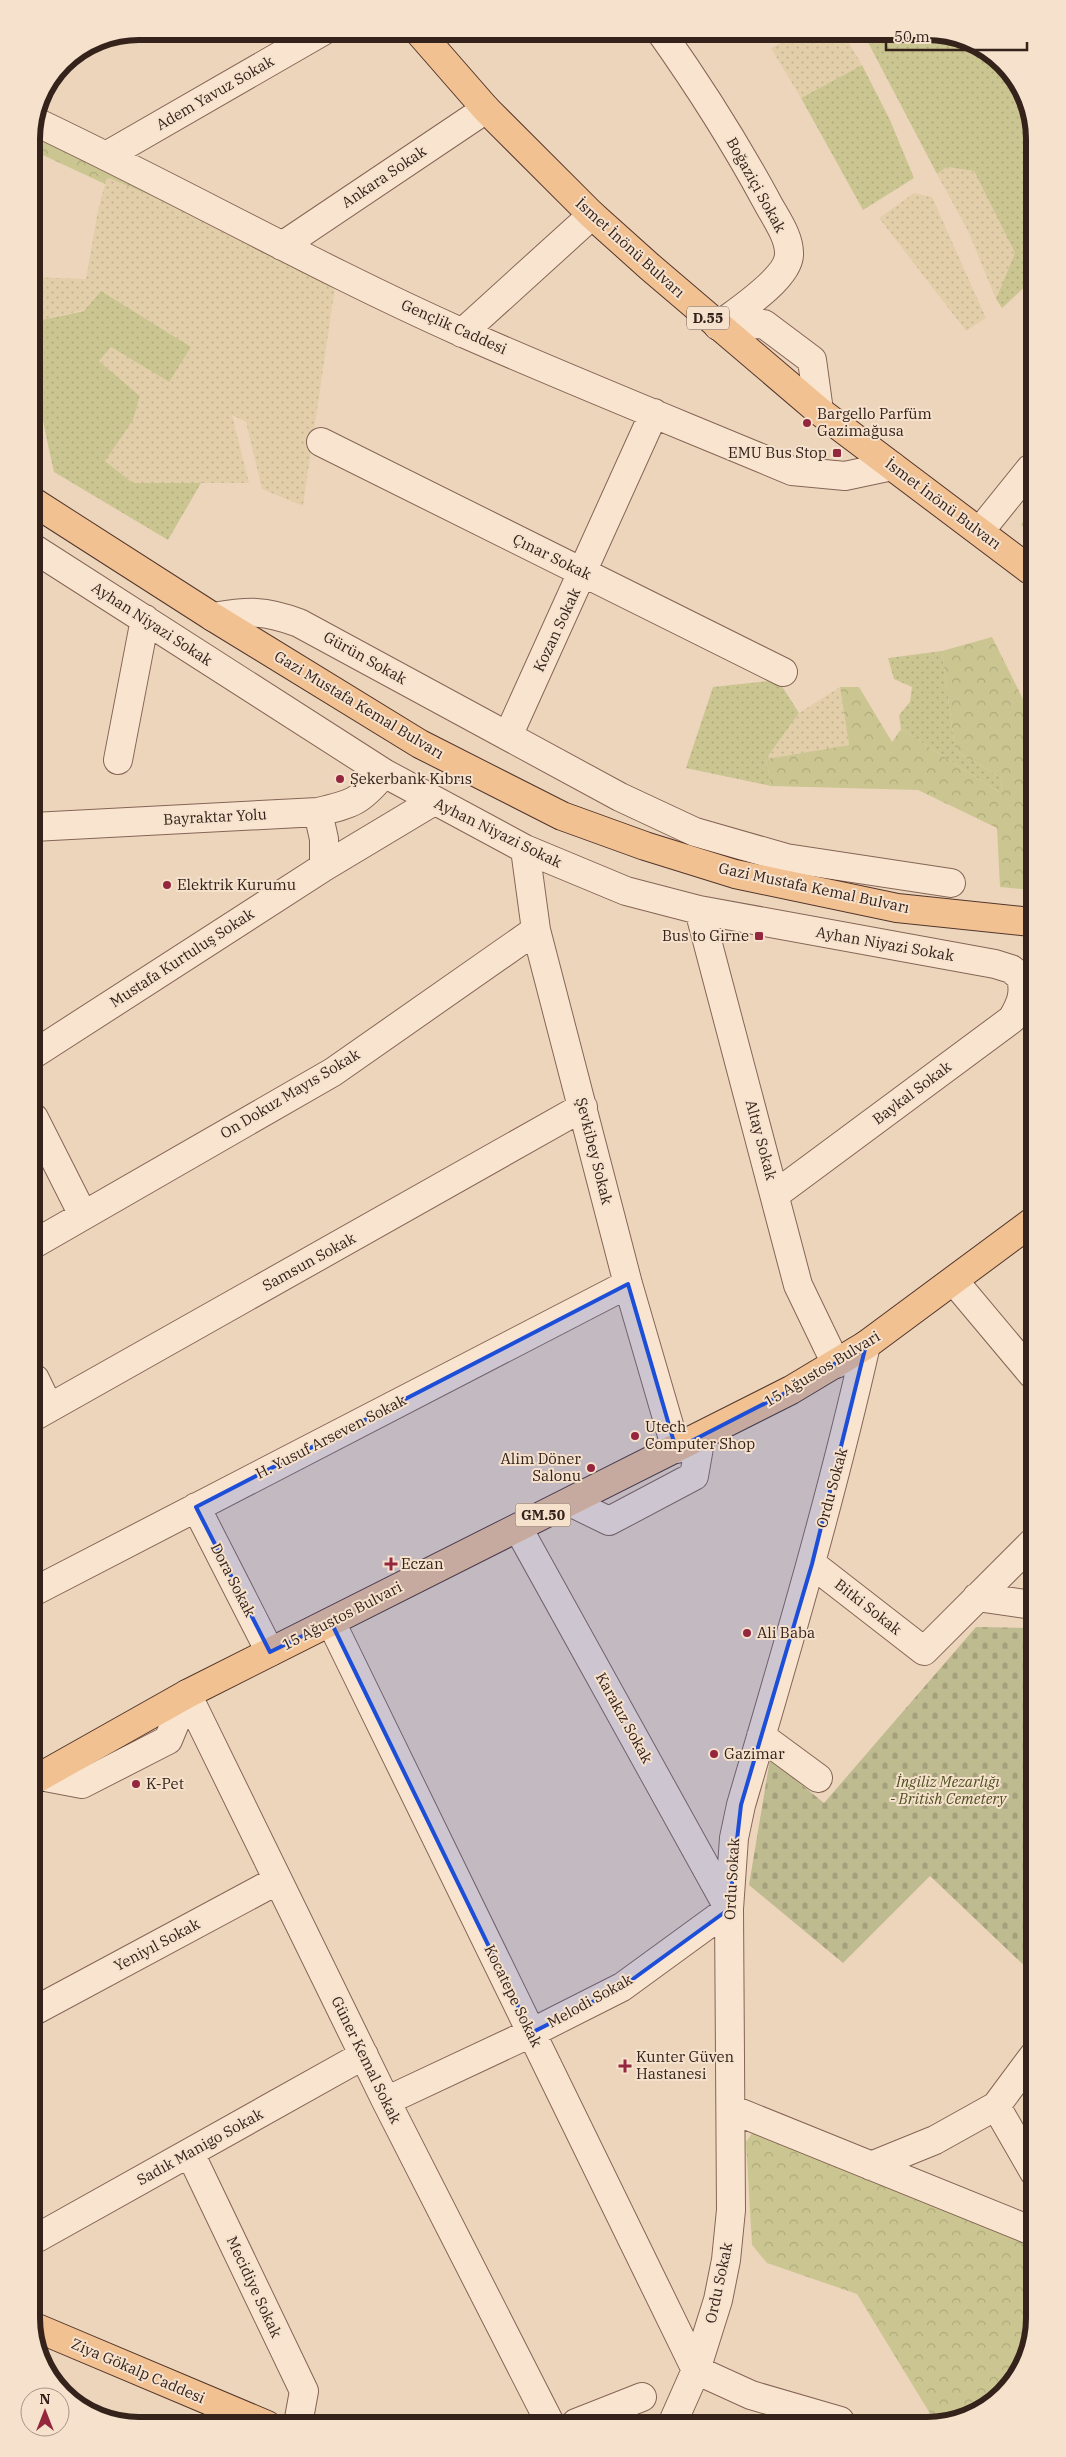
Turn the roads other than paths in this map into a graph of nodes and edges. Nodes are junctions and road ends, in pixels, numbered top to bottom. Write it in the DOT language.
graph roads {
  1 [pos="307,40"];
  2 [pos="426,40"];
  3 [pos="666,40"];
  4 [pos="486,109"];
  5 [pos="41,125"];
  6 [pos="106,156"];
  7 [pos="592,216"];
  8 [pos="282,246"];
  9 [pos="718,326"];
  10 [pos="462,333"];
  11 [pos="654,413"];
  12 [pos="321,442"];
  13 [pos="892,466"];
  14 [pos="1026,474"];
  15 [pos="40,506"];
  16 [pos="980,531"];
  17 [pos="40,553"];
  18 [pos="1026,567"];
  19 [pos="583,572"];
  20 [pos="213,617"];
  21 [pos="144,619"];
  22 [pos="783,672"];
  23 [pos="508,736"];
  24 [pos="118,760"];
  25 [pos="384,773"];
  26 [pos="434,801"];
  27 [pos="318,812"];
  28 [pos="40,828"];
  29 [pos="525,849"];
  30 [pos="324,867"];
  31 [pos="951,882"];
  32 [pos="698,910"];
  33 [pos="1026,921"];
  34 [pos="536,930"];
  35 [pos="1021,977"];
  36 [pos="40,1050"];
  37 [pos="583,1107"];
  38 [pos="40,1130"];
  39 [pos="776,1194"];
  40 [pos="83,1215"];
  41 [pos="1026,1227"];
  42 [pos="40,1240"];
  43 [pos="954,1281"];
  44 [pos="628,1284"];
  45 [pos="866,1345"];
  46 [pos="836,1364"];
  47 [pos="1026,1367"];
  48 [pos="42,1412"];
  49 [pos="701,1436"];
  50 [pos="676,1449"];
  51 [pos="570,1502"];
  52 [pos="196,1507"];
  53 [pos="518,1528"];
  54 [pos="1026,1549"];
  55 [pos="812,1564"];
  56 [pos="40,1588"];
  57 [pos="977,1597"];
  58 [pos="1026,1604"];
  59 [pos="330,1622"];
  60 [pos="270,1652"];
  61 [pos="187,1694"];
  62 [pos="761,1736"];
  63 [pos="40,1776"];
  64 [pos="818,1778"];
  65 [pos="278,1880"];
  66 [pos="729,1909"];
  67 [pos="40,2008"];
  68 [pos="531,2034"];
  69 [pos="364,2055"];
  70 [pos="1026,2066"];
  71 [pos="386,2101"];
  72 [pos="996,2106"];
  73 [pos="731,2109"];
  74 [pos="190,2153"];
  75 [pos="1026,2158"];
  76 [pos="871,2166"];
  77 [pos="1026,2229"];
  78 [pos="40,2236"];
  79 [pos="41,2330"];
  80 [pos="696,2370"];
  81 [pos="642,2397"];
  82 [pos="248,2417"];
  83 [pos="299,2417"];
  84 [pos="547,2417"];
  85 [pos="589,2417"];
  86 [pos="675,2417"];
  87 [pos="826,2417"];
  1 -- 6 [label="street, Adem Yavuz Sokak"];
  2 -- 4 [label="main road, İsmet İnönü Bulvarı / D.55"];
  3 -- 9 [label="street, Boğaziçi Sokak"];
  4 -- 7 [label="main road, İsmet İnönü Bulvarı / D.55"];
  4 -- 8 [label="street, Ankara Sokak"];
  5 -- 6 [label="street, Gençlik Caddesi"];
  6 -- 8 [label="street, Gençlik Caddesi"];
  7 -- 9 [label="main road, İsmet İnönü Bulvarı / D.55"];
  7 -- 10 [label="street"];
  8 -- 10 [label="street, Gençlik Caddesi"];
  9 -- 13 [label="main road, İsmet İnönü Bulvarı / D.55"];
  10 -- 11 [label="street, Gençlik Caddesi"];
  11 -- 13 [label="street, Gençlik Caddesi"];
  11 -- 19 [label="street, Kozan Sokak"];
  12 -- 19 [label="street, Çınar Sokak"];
  13 -- 16 [label="main road, İsmet İnönü Bulvarı / D.55"];
  14 -- 16 [label="street"];
  15 -- 20 [label="main road, Gazi Mustafa Kemal Bulvarı"];
  16 -- 18 [label="main road, İsmet İnönü Bulvarı / D.55"];
  17 -- 21 [label="street, Ayhan Niyazi Sokak"];
  19 -- 22 [label="street, Çınar Sokak"];
  19 -- 23 [label="street, Kozan Sokak"];
  20 -- 23 [label="street, Gürün Sokak"];
  20 -- 33 [label="main road, Gazi Mustafa Kemal Bulvarı"];
  21 -- 24 [label="street"];
  21 -- 25 [label="street, Ayhan Niyazi Sokak"];
  23 -- 31 [label="street, Gürün Sokak"];
  25 -- 26 [label="street, Ayhan Niyazi Sokak"];
  25 -- 27 [label="street, Bayraktar Yolu"];
  26 -- 29 [label="street, Ayhan Niyazi Sokak"];
  26 -- 30 [label="street, Mustafa Kurtuluş Sokak"];
  27 -- 28 [label="street, Bayraktar Yolu"];
  27 -- 30 [label="street"];
  29 -- 32 [label="street, Ayhan Niyazi Sokak"];
  29 -- 34 [label="street, Şevkibey Sokak"];
  30 -- 36 [label="street, Mustafa Kurtuluş Sokak"];
  32 -- 35 [label="street, Ayhan Niyazi Sokak"];
  32 -- 39 [label="street, Altay Sokak"];
  34 -- 37 [label="street, Şevkibey Sokak"];
  34 -- 40 [label="street, On Dokuz Mayıs Sokak"];
  35 -- 39 [label="street, Baykal Sokak"];
  37 -- 44 [label="street, Şevkibey Sokak"];
  37 -- 48 [label="street, Samsun Sokak"];
  38 -- 40 [label="street"];
  39 -- 46 [label="street, Altay Sokak"];
  40 -- 42 [label="street, On Dokuz Mayıs Sokak"];
  41 -- 43 [label="main road, 15 Ağustos Bulvari / GM.50"];
  43 -- 45 [label="main road, 15 Ağustos Bulvari / GM.50"];
  43 -- 47 [label="street"];
  44 -- 50 [label="street, Şevkibey Sokak"];
  44 -- 52 [label="street, H. Yusuf Arseven Sokak"];
  45 -- 46 [label="main road, 15 Ağustos Bulvari / GM.50"];
  45 -- 55 [label="street, Ordu Sokak"];
  46 -- 49 [label="main road, 15 Ağustos Bulvari / GM.50"];
  49 -- 50 [label="main road, 15 Ağustos Bulvari / GM.50"];
  49 -- 51 [label="street"];
  50 -- 51 [label="main road, 15 Ağustos Bulvari / GM.50"];
  51 -- 53 [label="main road, 15 Ağustos Bulvari / GM.50"];
  52 -- 56 [label="street, H. Yusuf Arseven Sokak"];
  52 -- 60 [label="street, Dora Sokak"];
  53 -- 59 [label="main road, 15 Ağustos Bulvari / GM.50"];
  53 -- 66 [label="street, Karakız Sokak"];
  54 -- 57 [label="street"];
  55 -- 57 [label="street, Bitki Sokak"];
  55 -- 62 [label="street, Ordu Sokak"];
  57 -- 58 [label="street"];
  59 -- 60 [label="main road, 15 Ağustos Bulvari / GM.50"];
  59 -- 68 [label="street, Kocatepe Sokak"];
  60 -- 61 [label="main road, 15 Ağustos Bulvari / GM.50"];
  61 -- 63 [label="main road, 15 Ağustos Bulvari / GM.50"];
  61 -- 65 [label="street, Güner Kemal Sokak"];
  62 -- 64 [label="street"];
  62 -- 66 [label="street, Ordu Sokak"];
  65 -- 67 [label="street, Yeniyıl Sokak"];
  65 -- 69 [label="street, Güner Kemal Sokak"];
  66 -- 68 [label="street, Melodi Sokak"];
  66 -- 73 [label="street, Ordu Sokak"];
  68 -- 71 [label="street, Melodi Sokak"];
  68 -- 80 [label="street, Kocatepe Sokak"];
  69 -- 71 [label="street, Güner Kemal Sokak"];
  69 -- 74 [label="street, Sadık Manigo Sokak"];
  70 -- 72 [label="street"];
  71 -- 84 [label="street, Güner Kemal Sokak"];
  72 -- 75 [label="street"];
  72 -- 76 [label="street"];
  73 -- 76 [label="street"];
  73 -- 80 [label="street, Ordu Sokak"];
  74 -- 78 [label="street, Sadık Manigo Sokak"];
  74 -- 83 [label="street, Mecidiye Sokak"];
  76 -- 77 [label="street"];
  79 -- 82 [label="main road, Ziya Gökalp Caddesi"];
  80 -- 86 [label="street, Ordu Sokak"];
  80 -- 87 [label="street"];
  81 -- 85 [label="street"];
}
